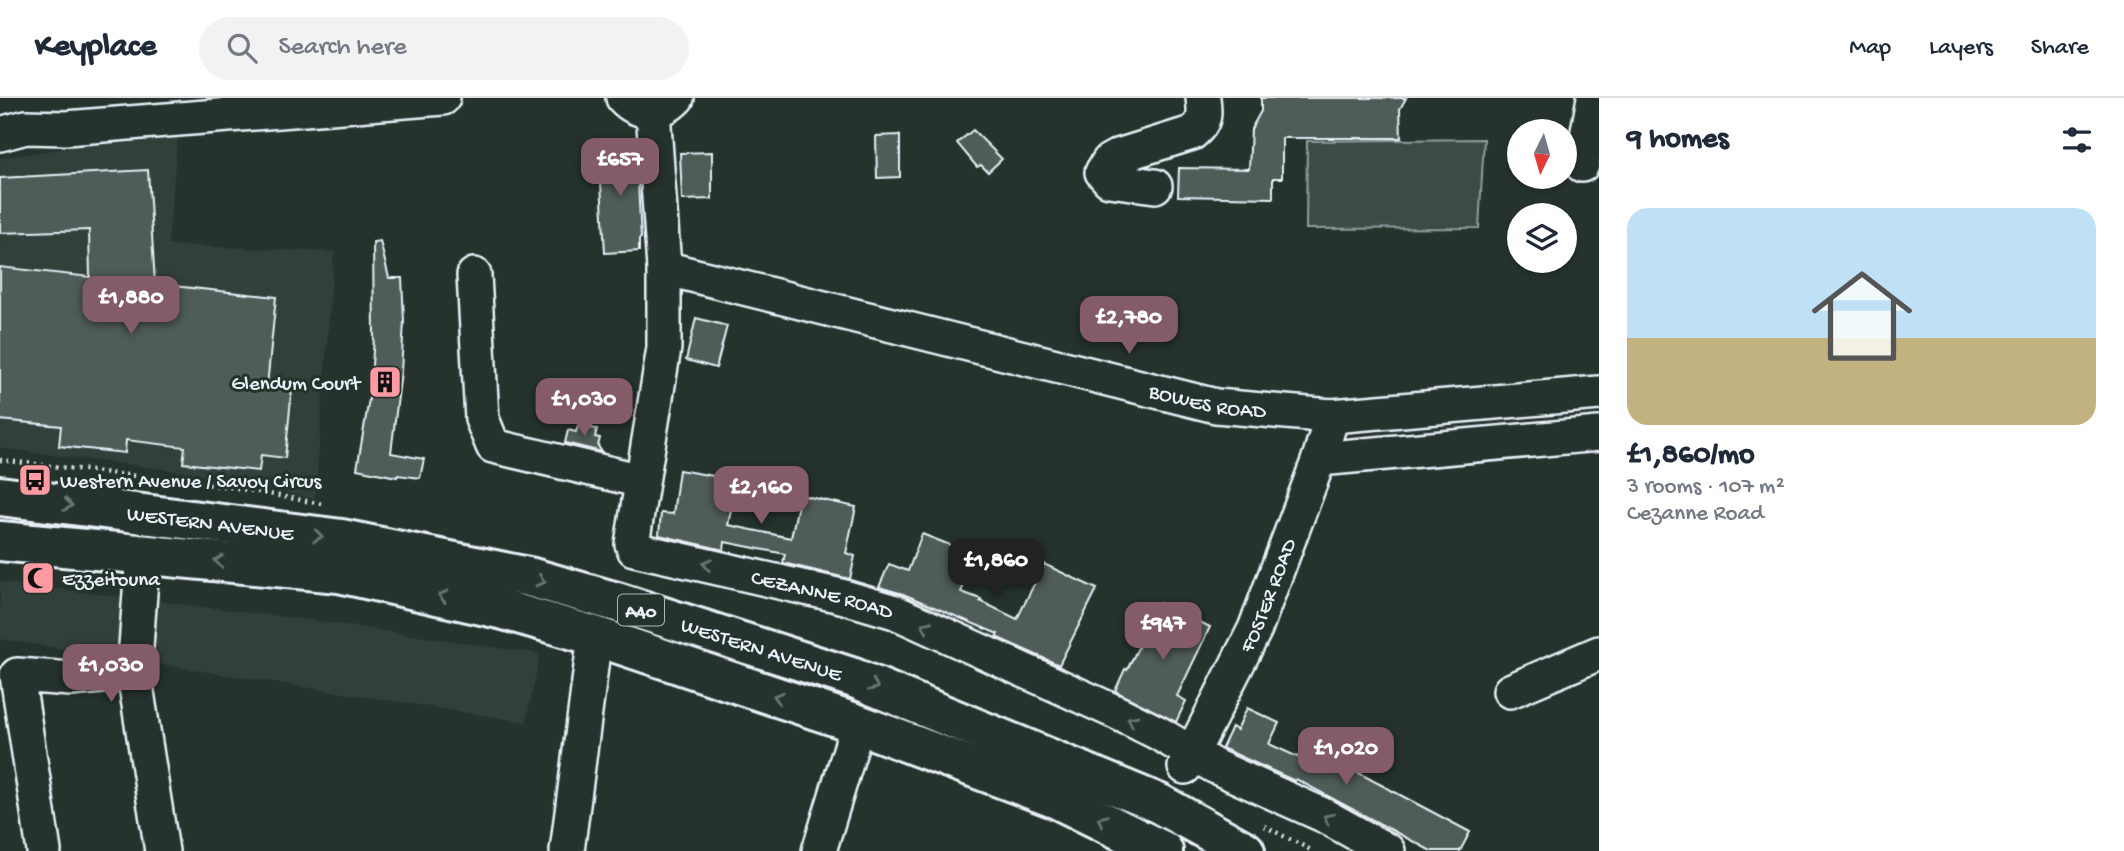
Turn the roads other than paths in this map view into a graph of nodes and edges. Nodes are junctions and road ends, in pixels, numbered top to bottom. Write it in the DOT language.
graph roads {
  1 [pos="443,98"];
  2 [pos="1203,98"];
  3 [pos="1594,98"];
  4 [pos="651,102"];
  5 [pos="214,106"];
  6 [pos="67,113"];
  7 [pos="9,127"];
  8 [pos="1582,165"];
  9 [pos="1155,186"];
  10 [pos="664,268"];
  11 [pos="474,275"];
  12 [pos="1599,393"];
  13 [pos="1332,416"];
  14 [pos="1599,434"];
  15 [pos="1319,459"];
  16 [pos="642,481"];
  17 [pos="0,496"];
  18 [pos="0,541"];
  19 [pos="143,554"];
  20 [pos="595,636"];
  21 [pos="1599,653"];
  22 [pos="134,673"];
  23 [pos="1510,691"];
  24 [pos="858,724"];
  25 [pos="1189,760"];
  26 [pos="44,851"];
  27 [pos="162,851"];
  28 [pos="567,851"];
  29 [pos="819,851"];
  30 [pos="1163,851"];
  31 [pos="1245,851"];
  32 [pos="1388,851"];
  1 -- 5 [label="street"];
  2 -- 9 [label="street"];
  3 -- 8 [label="street"];
  4 -- 10 [label="street"];
  5 -- 6 [label="street"];
  6 -- 7 [label="street"];
  10 -- 13 [label="street, BOWES ROAD"];
  10 -- 16 [label="street"];
  11 -- 16 [label="street"];
  12 -- 13 [label="street, BOWES ROAD"];
  13 -- 15 [label="street, FOSTER ROAD"];
  14 -- 15 [label="street"];
  15 -- 25 [label="street, FOSTER ROAD"];
  25 -- 16 [label="street, CEZANNE ROAD, one-way"];
  17 -- 31 [label="highway, WESTERN AVENUE / A40, one-way"];
  18 -- 19 [label="highway, WESTERN AVENUE / A40"];
  20 -- 19 [label="highway, WESTERN AVENUE / A40, one-way"];
  19 -- 22 [label="street"];
  24 -- 20 [label="highway, WESTERN AVENUE / A40, one-way"];
  20 -- 28 [label="street"];
  21 -- 23 [label="street"];
  22 -- 26 [label="street"];
  22 -- 27 [label="street"];
  24 -- 29 [label="street"];
  30 -- 24 [label="highway, WESTERN AVENUE / A40, one-way"];
  32 -- 25 [label="street, CEZANNE ROAD, one-way"];
}
